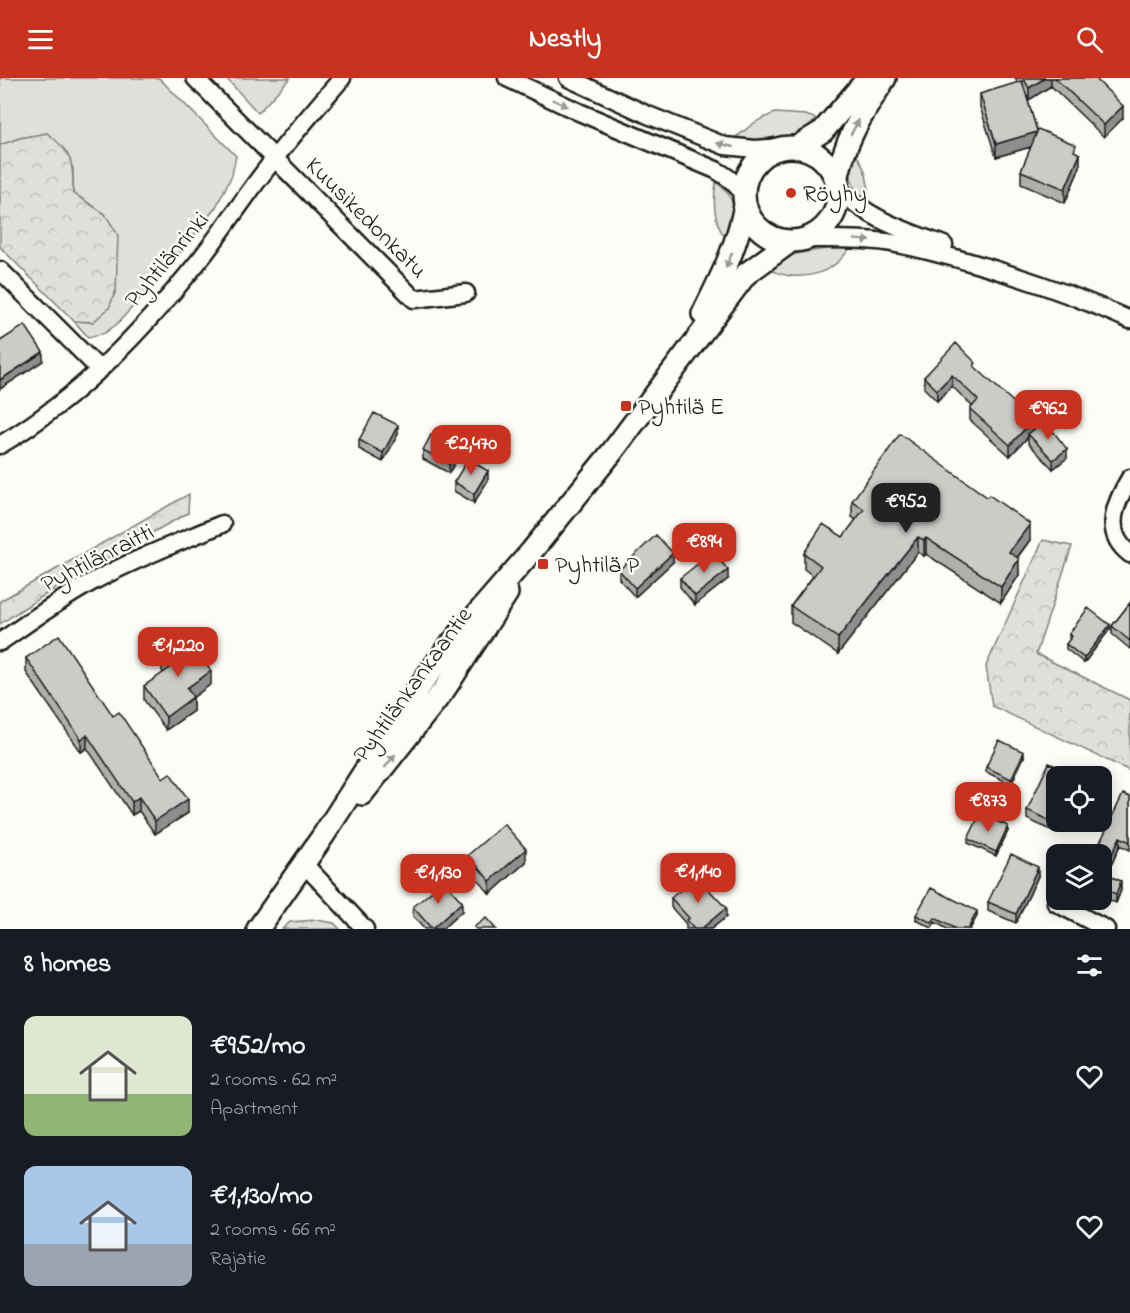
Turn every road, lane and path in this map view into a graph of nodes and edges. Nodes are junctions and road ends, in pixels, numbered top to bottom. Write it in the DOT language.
graph roads {
  1 [pos="195,78"];
  2 [pos="342,78"];
  3 [pos="507,78"];
  4 [pos="568,78"];
  5 [pos="868,78"];
  6 [pos="885,78"];
  7 [pos="790,147"];
  8 [pos="275,158"];
  9 [pos="838,185"];
  10 [pos="745,201"];
  11 [pos="797,240"];
  12 [pos="0,270"];
  13 [pos="1005,272"];
  14 [pos="466,293"];
  15 [pos="1130,320"];
  16 [pos="689,348"];
  17 [pos="100,370"];
  18 [pos="0,445"];
  19 [pos="1130,478"];
  20 [pos="222,524"];
  21 [pos="1130,554"];
  22 [pos="0,642"];
  23 [pos="304,864"];
  24 [pos="1069,910"];
  25 [pos="258,929"];
  26 [pos="365,929"];
  27 [pos="1106,929"];
  1 -- 8 [label="street"];
  2 -- 8 [label="street, Pyhtilänrinki"];
  3 -- 10 [label="street, one-way"];
  7 -- 4 [label="street, one-way"];
  5 -- 7 [label="street"];
  9 -- 6 [label="street, one-way"];
  7 -- 9 [label="street"];
  7 -- 10 [label="street"];
  8 -- 14 [label="street, Kuusikedonkatu"];
  8 -- 17 [label="street, Pyhtilänrinki"];
  9 -- 11 [label="street"];
  9 -- 13 [label="street"];
  10 -- 11 [label="street"];
  10 -- 16 [label="street, Pyhtilänkankaantie, one-way"];
  11 -- 13 [label="street, one-way"];
  11 -- 16 [label="street, Pyhtilänkankaantie"];
  12 -- 17 [label="street"];
  13 -- 15 [label="street"];
  16 -- 23 [label="street, Pyhtilänkankaantie"];
  17 -- 18 [label="street, Pyhtilänrinki"];
  19 -- 21 [label="street"];
  20 -- 22 [label="street, Pyhtilänraitti"];
  23 -- 25 [label="street, Pyhtilänkankaantie"];
  23 -- 26 [label="street"];
  24 -- 27 [label="street"];
}
